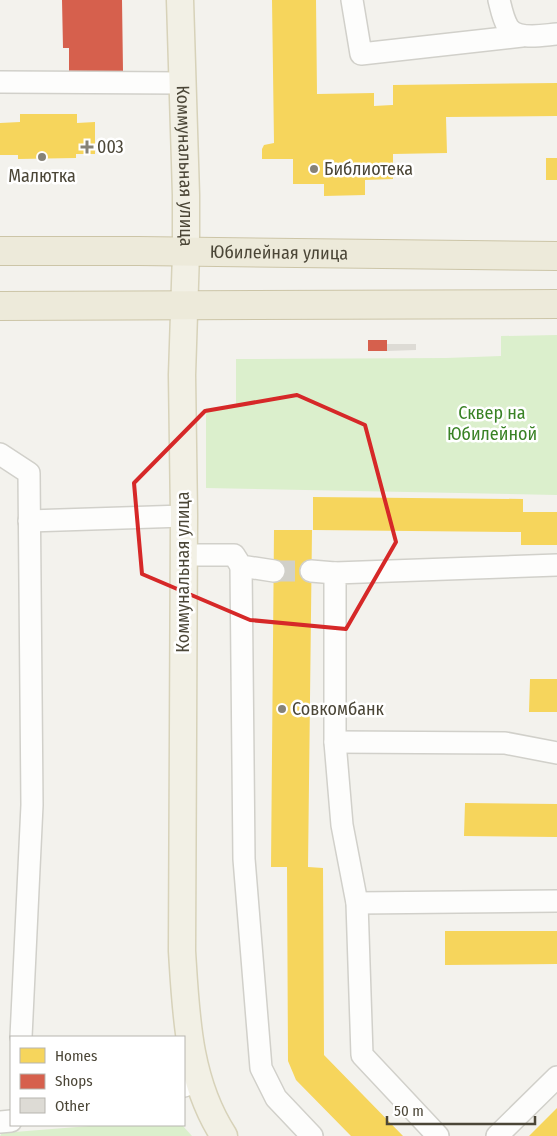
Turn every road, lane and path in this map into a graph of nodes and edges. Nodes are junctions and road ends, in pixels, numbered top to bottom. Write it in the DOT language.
graph roads {
  1 [pos="180,0"];
  2 [pos="352,0"];
  3 [pos="499,0"];
  4 [pos="557,34"];
  5 [pos="522,36"];
  6 [pos="0,82"];
  7 [pos="183,83"];
  8 [pos="0,251"];
  9 [pos="186,253"];
  10 [pos="557,256"];
  11 [pos="557,304"];
  12 [pos="0,306"];
  13 [pos="184,306"];
  14 [pos="0,454"];
  15 [pos="184,516"];
  16 [pos="29,521"];
  17 [pos="183,555"];
  18 [pos="557,565"];
  19 [pos="241,566"];
  20 [pos="274,570"];
  21 [pos="311,571"];
  22 [pos="335,573"];
  23 [pos="335,742"];
  24 [pos="557,754"];
  25 [pos="557,901"];
  26 [pos="357,903"];
  27 [pos="21,1036"];
  28 [pos="557,1076"];
  29 [pos="191,1084"];
  30 [pos="224,1136"];
  31 [pos="312,1136"];
  32 [pos="438,1136"];
  33 [pos="497,1136"];
  1 -- 7 [label="main road, Коммунальная улица"];
  2 -- 5 [label="street"];
  3 -- 5 [label="street"];
  4 -- 5 [label="street"];
  6 -- 7 [label="street"];
  7 -- 9 [label="main road, Коммунальная улица"];
  8 -- 9 [label="highway, Юбилейная улица"];
  9 -- 10 [label="highway, Юбилейная улица"];
  9 -- 13 [label="main road, Коммунальная улица"];
  11 -- 13 [label="highway"];
  12 -- 13 [label="highway"];
  13 -- 15 [label="main road, Коммунальная улица"];
  14 -- 16 [label="street"];
  15 -- 16 [label="street"];
  15 -- 17 [label="main road, Коммунальная улица"];
  16 -- 27 [label="street"];
  17 -- 19 [label="street"];
  17 -- 29 [label="main road, Коммунальная улица"];
  18 -- 22 [label="street"];
  19 -- 20 [label="street"];
  19 -- 31 [label="street"];
  21 -- 22 [label="street"];
  22 -- 23 [label="street"];
  23 -- 24 [label="street"];
  23 -- 26 [label="street"];
  25 -- 26 [label="street"];
  26 -- 32 [label="street"];
  28 -- 33 [label="street"];
  29 -- 30 [label="main road, Коммунальная улица"];
}
